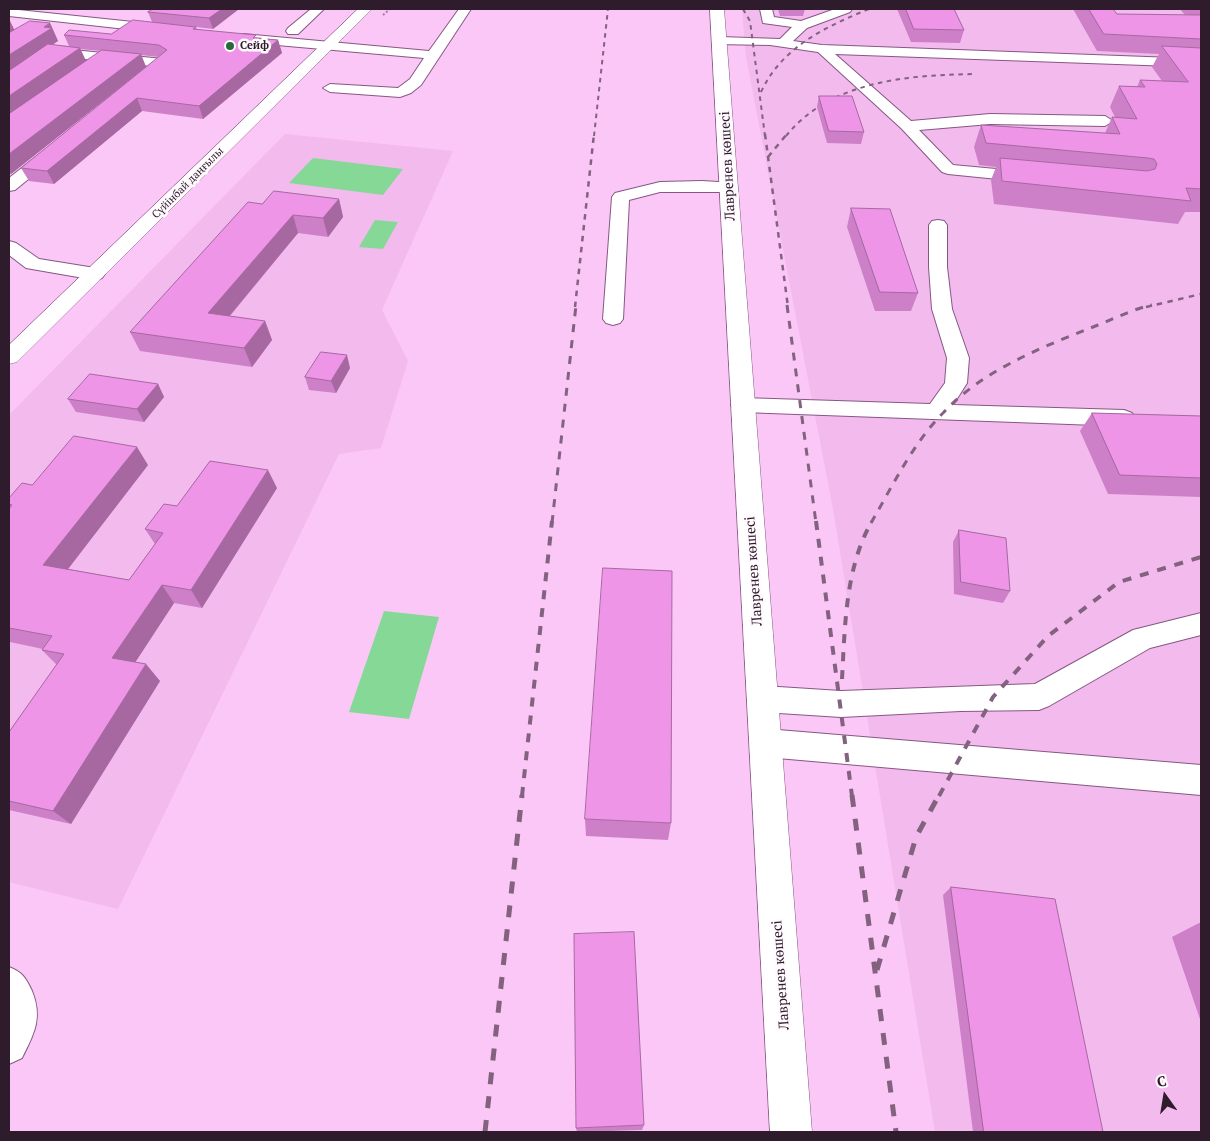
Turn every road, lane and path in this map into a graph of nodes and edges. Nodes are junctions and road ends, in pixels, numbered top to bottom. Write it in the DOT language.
graph roads {
  1 [pos="116,9"];
  2 [pos="318,9"];
  3 [pos="365,9"];
  4 [pos="465,9"];
  5 [pos="717,9"];
  6 [pos="766,9"];
  7 [pos="846,9"];
  8 [pos="9,12"];
  9 [pos="38,17"];
  10 [pos="96,22"];
  11 [pos="802,25"];
  12 [pos="175,30"];
  13 [pos="293,31"];
  14 [pos="82,32"];
  15 [pos="225,36"];
  16 [pos="720,41"];
  17 [pos="67,42"];
  18 [pos="784,42"];
  19 [pos="326,47"];
  20 [pos="822,49"];
  21 [pos="53,52"];
  22 [pos="433,54"];
  23 [pos="104,57"];
  24 [pos="38,61"];
  25 [pos="1201,64"];
  26 [pos="88,68"];
  27 [pos="132,88"];
  28 [pos="330,88"];
  29 [pos="1105,121"];
  30 [pos="907,126"];
  31 [pos="63,143"];
  32 [pos="1047,178"];
  33 [pos="9,186"];
  34 [pos="729,187"];
  35 [pos="938,225"];
  36 [pos="9,247"];
  37 [pos="95,274"];
  38 [pos="614,319"];
  39 [pos="9,357"];
  40 [pos="742,405"];
  41 [pos="937,411"];
  42 [pos="1142,418"];
  43 [pos="1201,624"];
  44 [pos="763,699"];
  45 [pos="766,743"];
  46 [pos="1201,780"];
  47 [pos="9,985"];
  48 [pos="9,1045"];
  49 [pos="791,1132"];
  1 -- 10 [label="street"];
  2 -- 13 [label="street"];
  3 -- 19 [label="main road, Сүйінбай даңғылы"];
  4 -- 22 [label="street"];
  5 -- 16 [label="main road, Лавренев көшесі"];
  6 -- 11 [label="street"];
  7 -- 11 [label="street"];
  8 -- 9 [label="street"];
  9 -- 10 [label="street"];
  10 -- 12 [label="street"];
  10 -- 14 [label="street"];
  11 -- 18 [label="street"];
  15 -- 19 [label="street"];
  16 -- 18 [label="street"];
  16 -- 34 [label="main road, Лавренев көшесі"];
  17 -- 21 [label="street"];
  18 -- 20 [label="street"];
  19 -- 22 [label="street"];
  19 -- 37 [label="main road, Сүйінбай даңғылы"];
  20 -- 25 [label="street"];
  20 -- 30 [label="street"];
  21 -- 23 [label="street"];
  21 -- 24 [label="street"];
  22 -- 28 [label="street"];
  23 -- 26 [label="street"];
  23 -- 27 [label="street"];
  29 -- 30 [label="street"];
  30 -- 32 [label="street"];
  31 -- 33 [label="street"];
  34 -- 38 [label="street"];
  34 -- 40 [label="main road, Лавренев көшесі"];
  35 -- 41 [label="street"];
  36 -- 37 [label="street"];
  37 -- 39 [label="main road, Сүйінбай даңғылы"];
  40 -- 41 [label="street"];
  40 -- 44 [label="main road, Лавренев көшесі"];
  41 -- 42 [label="street"];
  43 -- 44 [label="street"];
  44 -- 45 [label="main road, Лавренев көшесі"];
  45 -- 46 [label="street"];
  45 -- 49 [label="main road, Лавренев көшесі"];
  47 -- 48 [label="street"];
}
